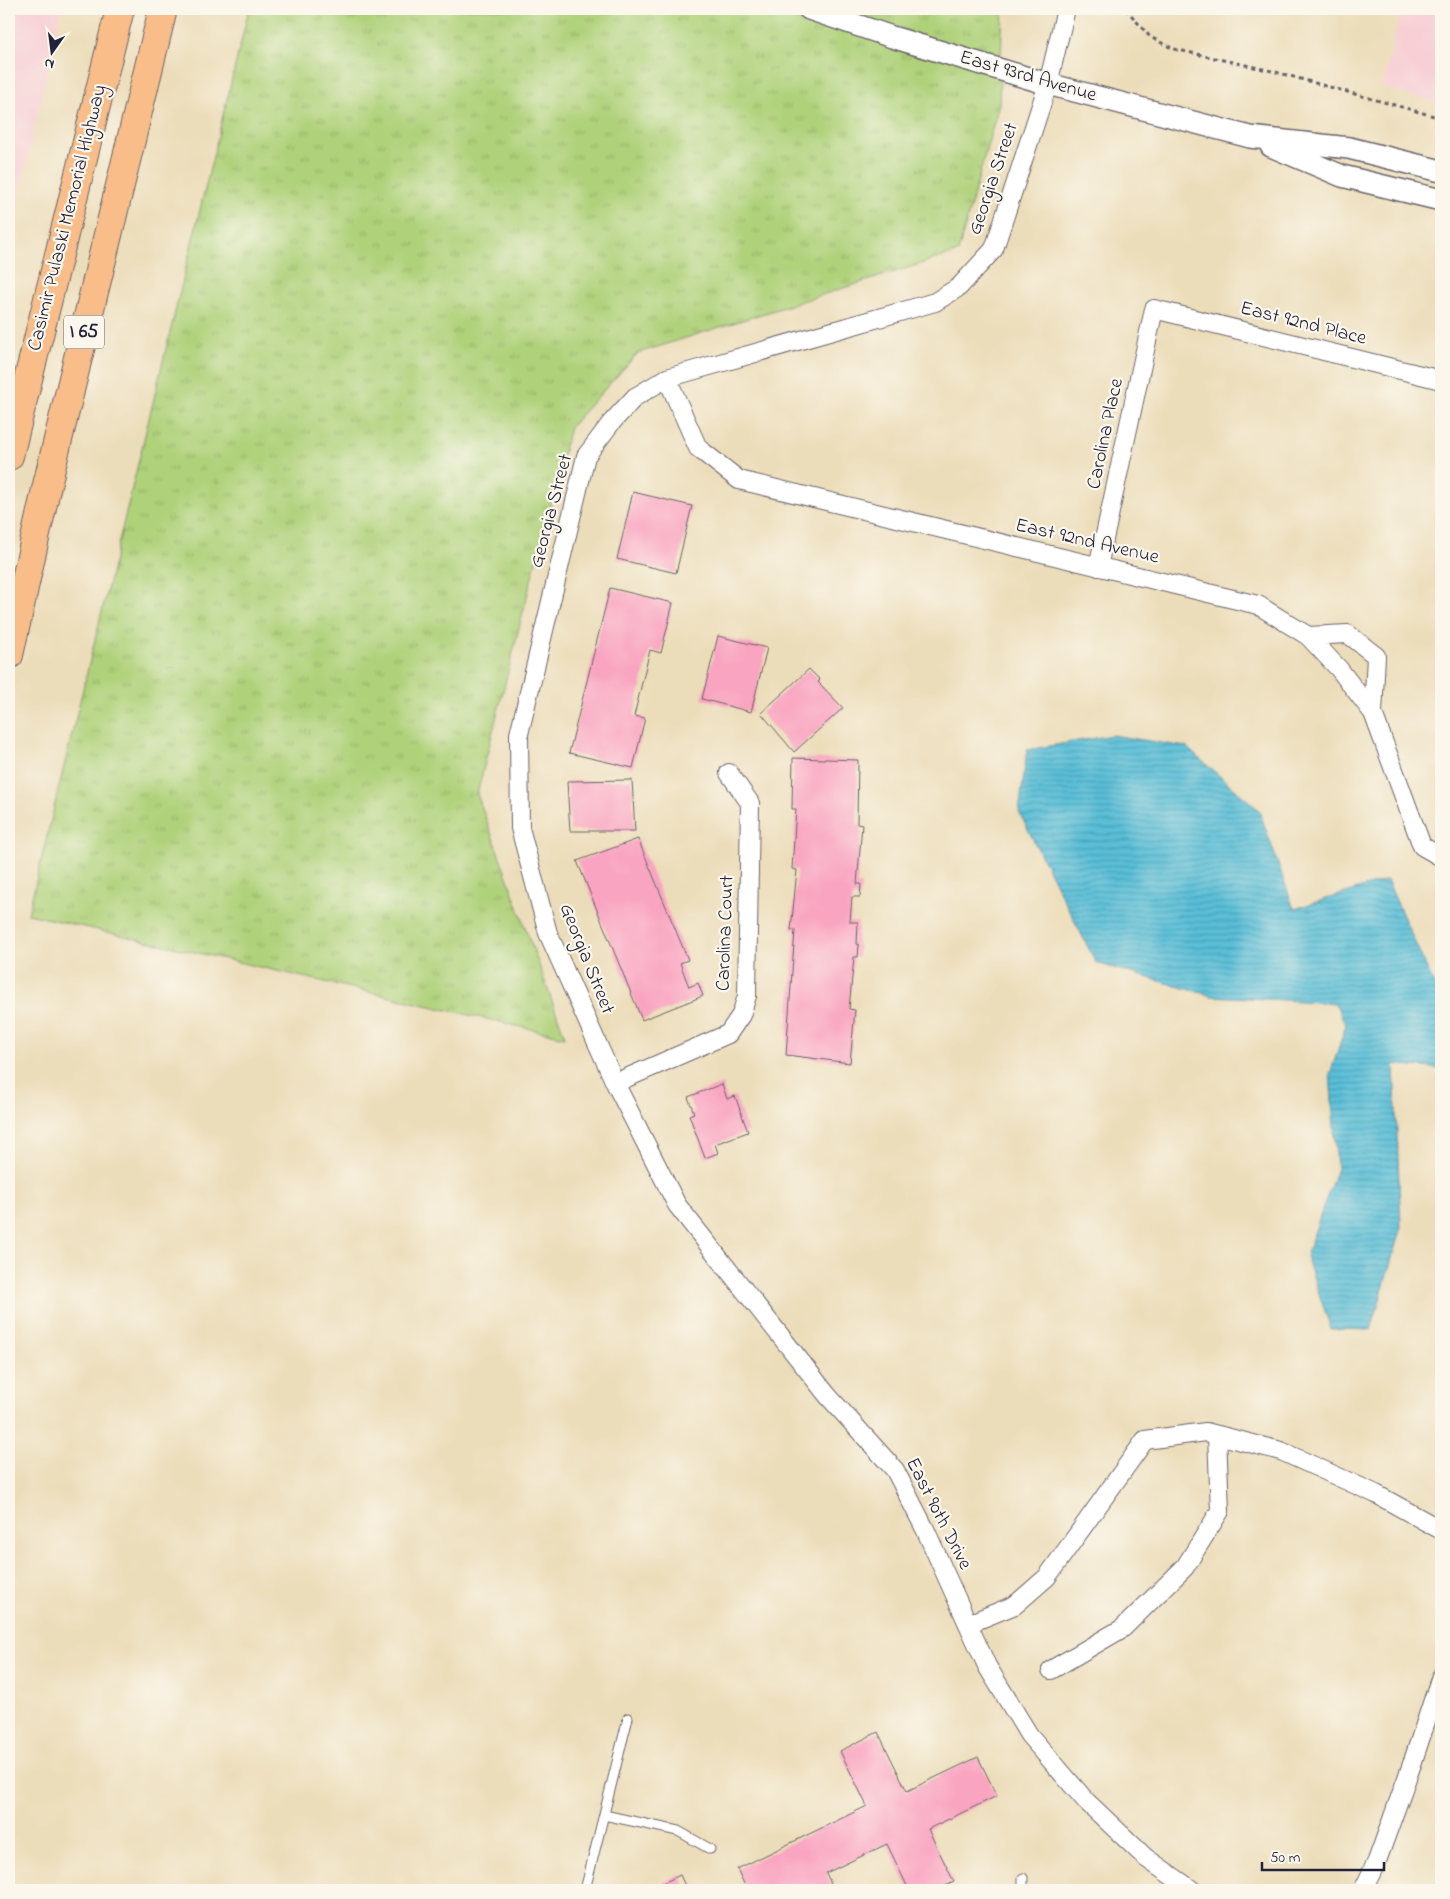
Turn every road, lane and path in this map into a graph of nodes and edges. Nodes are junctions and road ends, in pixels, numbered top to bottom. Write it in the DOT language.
graph roads {
  1 [pos="120,9"];
  2 [pos="163,9"];
  3 [pos="809,9"];
  4 [pos="1066,9"];
  5 [pos="1126,9"];
  6 [pos="1048,84"];
  7 [pos="1441,118"];
  8 [pos="1250,137"];
  9 [pos="1441,171"];
  10 [pos="1441,200"];
  11 [pos="1154,309"];
  12 [pos="667,378"];
  13 [pos="1441,380"];
  14 [pos="9,456"];
  15 [pos="1098,567"];
  16 [pos="1308,636"];
  17 [pos="9,655"];
  18 [pos="1373,713"];
  19 [pos="730,773"];
  20 [pos="1441,839"];
  21 [pos="1422,846"];
  22 [pos="1441,857"];
  23 [pos="615,1083"];
  24 [pos="649,1149"];
  25 [pos="1217,1435"];
  26 [pos="1441,1530"];
  27 [pos="968,1624"];
  28 [pos="1051,1670"];
  29 [pos="1441,1676"];
  30 [pos="628,1718"];
  31 [pos="604,1815"];
  32 [pos="710,1849"];
  33 [pos="1023,1878"];
  34 [pos="585,1890"];
  35 [pos="1023,1890"];
  36 [pos="1192,1890"];
  37 [pos="1363,1890"];
  1 -- 14 [label="highway, Casimir Pulaski Memorial Highway / I 65"];
  2 -- 17 [label="highway, I 65"];
  3 -- 6 [label="street, East 93rd Avenue"];
  4 -- 6 [label="street, Georgia Street"];
  5 -- 7 [label="path"];
  6 -- 8 [label="street, East 93rd Avenue"];
  6 -- 12 [label="street, Georgia Street"];
  8 -- 9 [label="street, East 93rd Avenue"];
  8 -- 10 [label="street, East 93rd Avenue"];
  11 -- 13 [label="street, East 92nd Place"];
  11 -- 15 [label="street, Carolina Place"];
  12 -- 15 [label="street, East 92nd Avenue"];
  12 -- 23 [label="street, Georgia Street"];
  15 -- 16 [label="street, East 92nd Avenue"];
  16 -- 18 [label="street, East 92nd Avenue"];
  16 -- 18 [label="street"];
  18 -- 21 [label="street, East 92nd Avenue"];
  19 -- 23 [label="street, Carolina Court"];
  20 -- 21 [label="street"];
  21 -- 22 [label="street"];
  23 -- 24 [label="street, Georgia Street"];
  24 -- 27 [label="street, East 90th Drive"];
  25 -- 26 [label="street"];
  25 -- 27 [label="street"];
  25 -- 28 [label="street"];
  27 -- 36 [label="street, East 90th Drive"];
  29 -- 37 [label="street"];
  30 -- 31 [label="lane"];
  31 -- 32 [label="lane"];
  31 -- 34 [label="lane"];
  33 -- 35 [label="lane"];
}
